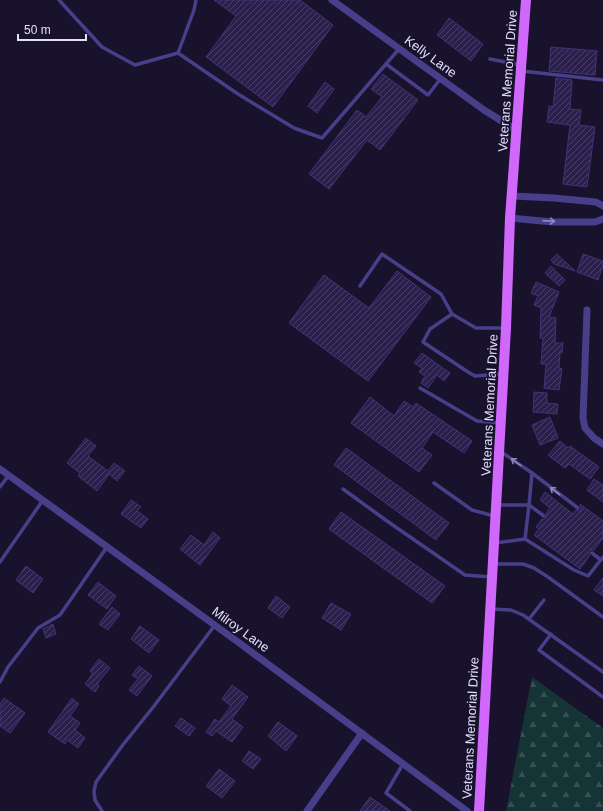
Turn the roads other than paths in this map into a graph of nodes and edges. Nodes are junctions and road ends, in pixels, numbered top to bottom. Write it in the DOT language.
graph roads {
  1 [pos="59,0"];
  2 [pos="196,0"];
  3 [pos="332,0"];
  4 [pos="526,0"];
  5 [pos="399,48"];
  6 [pos="178,53"];
  7 [pos="490,59"];
  8 [pos="386,64"];
  9 [pos="521,68"];
  10 [pos="441,78"];
  11 [pos="603,80"];
  12 [pos="516,130"];
  13 [pos="512,196"];
  14 [pos="603,206"];
  15 [pos="510,218"];
  16 [pos="603,219"];
  17 [pos="360,286"];
  18 [pos="587,310"];
  19 [pos="452,314"];
  20 [pos="506,328"];
  21 [pos="504,374"];
  22 [pos="420,388"];
  23 [pos="501,423"];
  24 [pos="603,444"];
  25 [pos="500,451"];
  26 [pos="0,469"];
  27 [pos="532,473"];
  28 [pos="8,475"];
  29 [pos="434,483"];
  30 [pos="0,487"];
  31 [pos="343,489"];
  32 [pos="43,500"];
  33 [pos="496,505"];
  34 [pos="529,505"];
  35 [pos="578,508"];
  36 [pos="544,516"];
  37 [pos="496,517"];
  38 [pos="525,539"];
  39 [pos="494,543"];
  40 [pos="107,546"];
  41 [pos="592,553"];
  42 [pos="602,558"];
  43 [pos="0,562"];
  44 [pos="493,564"];
  45 [pos="492,577"];
  46 [pos="544,600"];
  47 [pos="490,608"];
  48 [pos="603,617"];
  49 [pos="529,619"];
  50 [pos="215,625"];
  51 [pos="550,634"];
  52 [pos="603,672"];
  53 [pos="0,682"];
  54 [pos="603,697"];
  55 [pos="362,733"];
  56 [pos="404,764"];
  57 [pos="102,811"];
  58 [pos="307,811"];
  59 [pos="410,811"];
  60 [pos="467,811"];
  61 [pos="479,811"];
  1 -- 6 [label="lane"];
  2 -- 6 [label="lane"];
  3 -- 5 [label="street, Kelly Lane"];
  4 -- 9 [label="main road, Veterans Memorial Drive"];
  5 -- 8 [label="lane"];
  5 -- 10 [label="street, Kelly Lane"];
  6 -- 8 [label="lane"];
  7 -- 9 [label="lane"];
  8 -- 10 [label="lane"];
  9 -- 11 [label="lane"];
  9 -- 12 [label="main road, Veterans Memorial Drive"];
  10 -- 12 [label="street, Kelly Lane"];
  12 -- 13 [label="main road, Veterans Memorial Drive"];
  13 -- 14 [label="street"];
  13 -- 15 [label="main road, Veterans Memorial Drive"];
  15 -- 16 [label="street, one-way"];
  15 -- 20 [label="main road, Veterans Memorial Drive"];
  17 -- 19 [label="lane"];
  18 -- 24 [label="street"];
  19 -- 20 [label="lane"];
  19 -- 21 [label="lane"];
  20 -- 21 [label="main road, Veterans Memorial Drive"];
  21 -- 23 [label="main road, Veterans Memorial Drive"];
  22 -- 23 [label="lane"];
  23 -- 25 [label="main road, Veterans Memorial Drive"];
  27 -- 25 [label="lane, one-way"];
  25 -- 33 [label="main road, Veterans Memorial Drive"];
  26 -- 28 [label="street, Milroy Lane"];
  27 -- 34 [label="lane"];
  35 -- 27 [label="lane, one-way"];
  28 -- 30 [label="lane"];
  28 -- 32 [label="street, Milroy Lane"];
  29 -- 37 [label="lane"];
  31 -- 45 [label="lane"];
  32 -- 40 [label="street, Milroy Lane"];
  32 -- 43 [label="lane"];
  33 -- 34 [label="lane"];
  33 -- 37 [label="main road, Veterans Memorial Drive"];
  34 -- 36 [label="lane"];
  34 -- 38 [label="lane"];
  37 -- 39 [label="main road, Veterans Memorial Drive"];
  38 -- 39 [label="lane"];
  38 -- 42 [label="lane"];
  39 -- 44 [label="main road, Veterans Memorial Drive"];
  40 -- 50 [label="street, Milroy Lane"];
  40 -- 53 [label="lane"];
  41 -- 42 [label="lane"];
  44 -- 45 [label="main road, Veterans Memorial Drive"];
  44 -- 48 [label="lane"];
  45 -- 47 [label="main road, Veterans Memorial Drive"];
  46 -- 49 [label="lane"];
  47 -- 49 [label="lane"];
  47 -- 61 [label="main road, Veterans Memorial Drive"];
  49 -- 51 [label="lane"];
  50 -- 55 [label="street, Milroy Lane"];
  50 -- 57 [label="lane"];
  51 -- 52 [label="lane"];
  51 -- 54 [label="lane"];
  55 -- 56 [label="street, Milroy Lane"];
  55 -- 58 [label="street"];
  56 -- 59 [label="lane"];
  56 -- 60 [label="street, Milroy Lane"];
}
